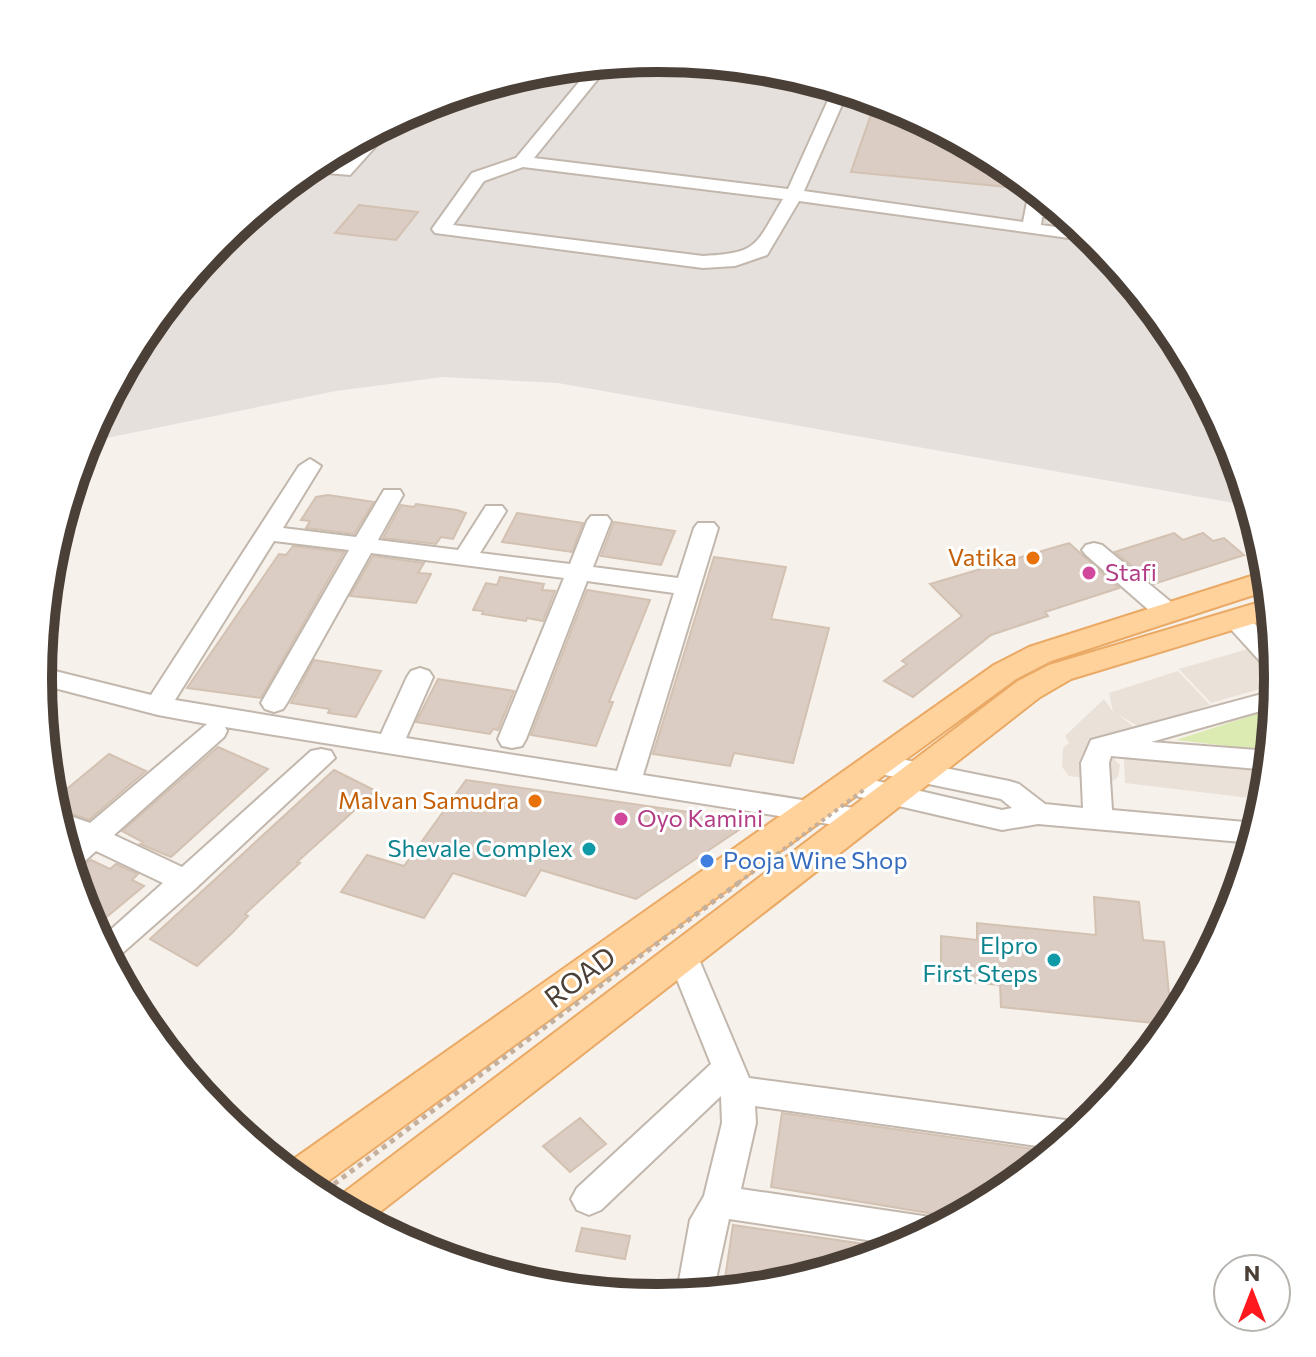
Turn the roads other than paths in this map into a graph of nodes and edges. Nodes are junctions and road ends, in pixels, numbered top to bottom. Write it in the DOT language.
graph roads {
  1 [pos="592,77"];
  2 [pos="836,100"];
  3 [pos="364,149"];
  4 [pos="522,162"];
  5 [pos="330,169"];
  6 [pos="794,195"];
  7 [pos="1034,211"];
  8 [pos="1055,220"];
  9 [pos="310,466"];
  10 [pos="392,495"];
  11 [pos="494,511"];
  12 [pos="599,521"];
  13 [pos="706,528"];
  14 [pos="269,533"];
  15 [pos="365,546"];
  16 [pos="1094,550"];
  17 [pos="465,558"];
  18 [pos="580,573"];
  19 [pos="1256,584"];
  20 [pos="688,587"];
  21 [pos="1260,611"];
  22 [pos="1168,613"];
  23 [pos="1236,619"];
  24 [pos="1263,649"];
  25 [pos="420,677"];
  26 [pos="52,679"];
  27 [pos="1263,702"];
  28 [pos="274,703"];
  29 [pos="158,706"];
  30 [pos="214,731"];
  31 [pos="512,739"];
  32 [pos="389,745"];
  33 [pos="1101,747"];
  34 [pos="321,758"];
  35 [pos="1259,760"];
  36 [pos="921,773"];
  37 [pos="628,780"];
  38 [pos="868,790"];
  39 [pos="811,809"];
  40 [pos="1038,814"];
  41 [pos="1098,818"];
  42 [pos="81,832"];
  43 [pos="1244,832"];
  44 [pos="75,844"];
  45 [pos="185,881"];
  46 [pos="113,945"];
  47 [pos="683,957"];
  48 [pos="733,1079"];
  49 [pos="1058,1134"];
  50 [pos="308,1172"];
  51 [pos="589,1199"];
  52 [pos="720,1202"];
  53 [pos="357,1204"];
  54 [pos="908,1230"];
  55 [pos="696,1283"];
  1 -- 4 [label="street"];
  2 -- 6 [label="street"];
  3 -- 5 [label="street"];
  4 -- 6 [label="street"];
  4 -- 6 [label="street"];
  6 -- 7 [label="street"];
  7 -- 8 [label="street"];
  9 -- 14 [label="street"];
  10 -- 15 [label="street"];
  11 -- 17 [label="street"];
  12 -- 18 [label="street"];
  13 -- 20 [label="street"];
  14 -- 15 [label="street"];
  14 -- 29 [label="street"];
  15 -- 17 [label="street"];
  15 -- 28 [label="street"];
  16 -- 22 [label="street"];
  17 -- 18 [label="street"];
  18 -- 20 [label="street"];
  18 -- 31 [label="street"];
  19 -- 22 [label="main road"];
  20 -- 37 [label="street"];
  21 -- 23 [label="main road"];
  22 -- 38 [label="main road"];
  23 -- 24 [label="street"];
  23 -- 36 [label="main road"];
  25 -- 32 [label="street"];
  26 -- 29 [label="street"];
  27 -- 33 [label="street"];
  29 -- 32 [label="street"];
  30 -- 42 [label="street"];
  32 -- 37 [label="street"];
  33 -- 35 [label="street"];
  33 -- 41 [label="street"];
  34 -- 45 [label="street"];
  36 -- 38 [label="main road"];
  36 -- 40 [label="street"];
  37 -- 39 [label="street"];
  38 -- 39 [label="main road"];
  38 -- 40 [label="street"];
  38 -- 47 [label="main road"];
  39 -- 50 [label="main road"];
  40 -- 41 [label="street"];
  41 -- 43 [label="street"];
  42 -- 44 [label="street"];
  42 -- 45 [label="street"];
  45 -- 46 [label="street"];
  47 -- 48 [label="street"];
  47 -- 53 [label="main road"];
  48 -- 49 [label="street"];
  48 -- 51 [label="street"];
  48 -- 52 [label="street"];
  52 -- 54 [label="street"];
  52 -- 55 [label="street"];
}
